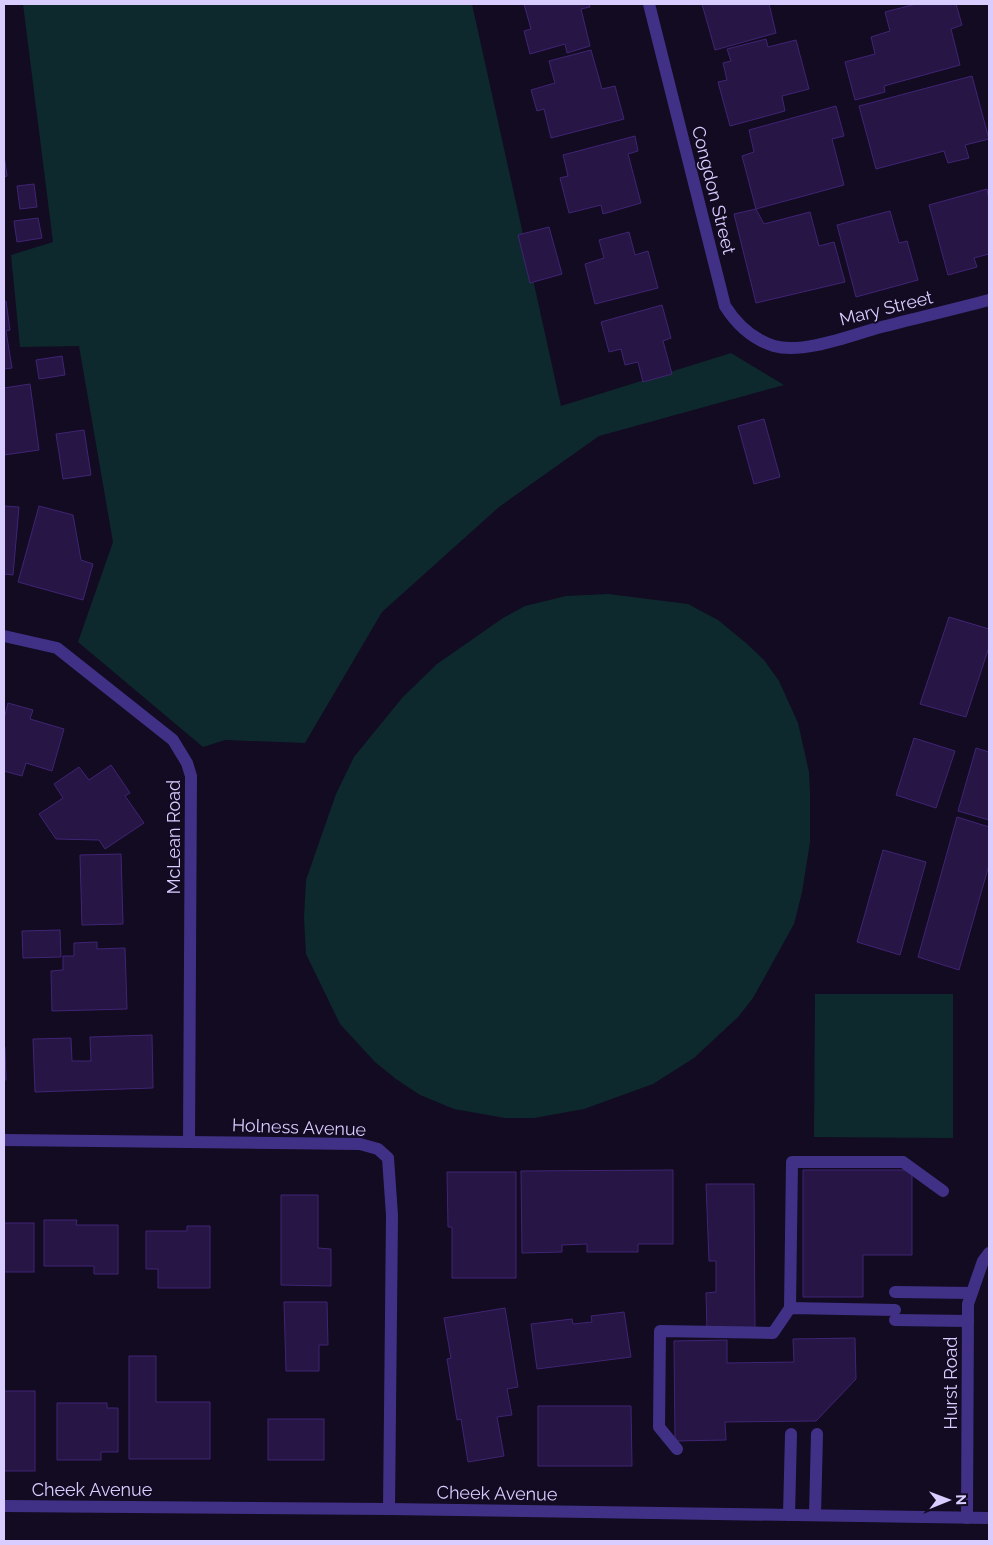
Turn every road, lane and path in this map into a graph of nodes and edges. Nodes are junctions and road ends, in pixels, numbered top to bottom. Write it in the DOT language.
graph roads {
  1 [pos="649,4"];
  2 [pos="989,300"];
  3 [pos="790,349"];
  4 [pos="4,636"];
  5 [pos="4,1140"];
  6 [pos="189,1141"];
  7 [pos="943,1191"];
  8 [pos="989,1254"];
  9 [pos="895,1292"];
  10 [pos="972,1293"];
  11 [pos="790,1308"];
  12 [pos="968,1321"];
  13 [pos="791,1434"];
  14 [pos="817,1434"];
  15 [pos="677,1448"];
  16 [pos="4,1506"];
  17 [pos="389,1509"];
  18 [pos="789,1515"];
  19 [pos="815,1515"];
  20 [pos="967,1518"];
  21 [pos="989,1518"];
  1 -- 3 [label="street, Congdon Street"];
  2 -- 3 [label="street, Mary Street"];
  4 -- 6 [label="street, McLean Road"];
  5 -- 6 [label="street, Holness Avenue"];
  6 -- 17 [label="street, Holness Avenue"];
  7 -- 11 [label="street"];
  8 -- 10 [label="street, Hurst Road"];
  9 -- 10 [label="street"];
  10 -- 12 [label="street, Hurst Road"];
  11 -- 12 [label="street"];
  11 -- 15 [label="street"];
  12 -- 20 [label="street, Hurst Road"];
  13 -- 18 [label="street"];
  14 -- 19 [label="street"];
  16 -- 17 [label="street, Cheek Avenue"];
  17 -- 18 [label="street, Cheek Avenue"];
  18 -- 19 [label="street, Cheek Avenue"];
  19 -- 20 [label="street, Cheek Avenue"];
  20 -- 21 [label="street, Cheek Avenue"];
}
